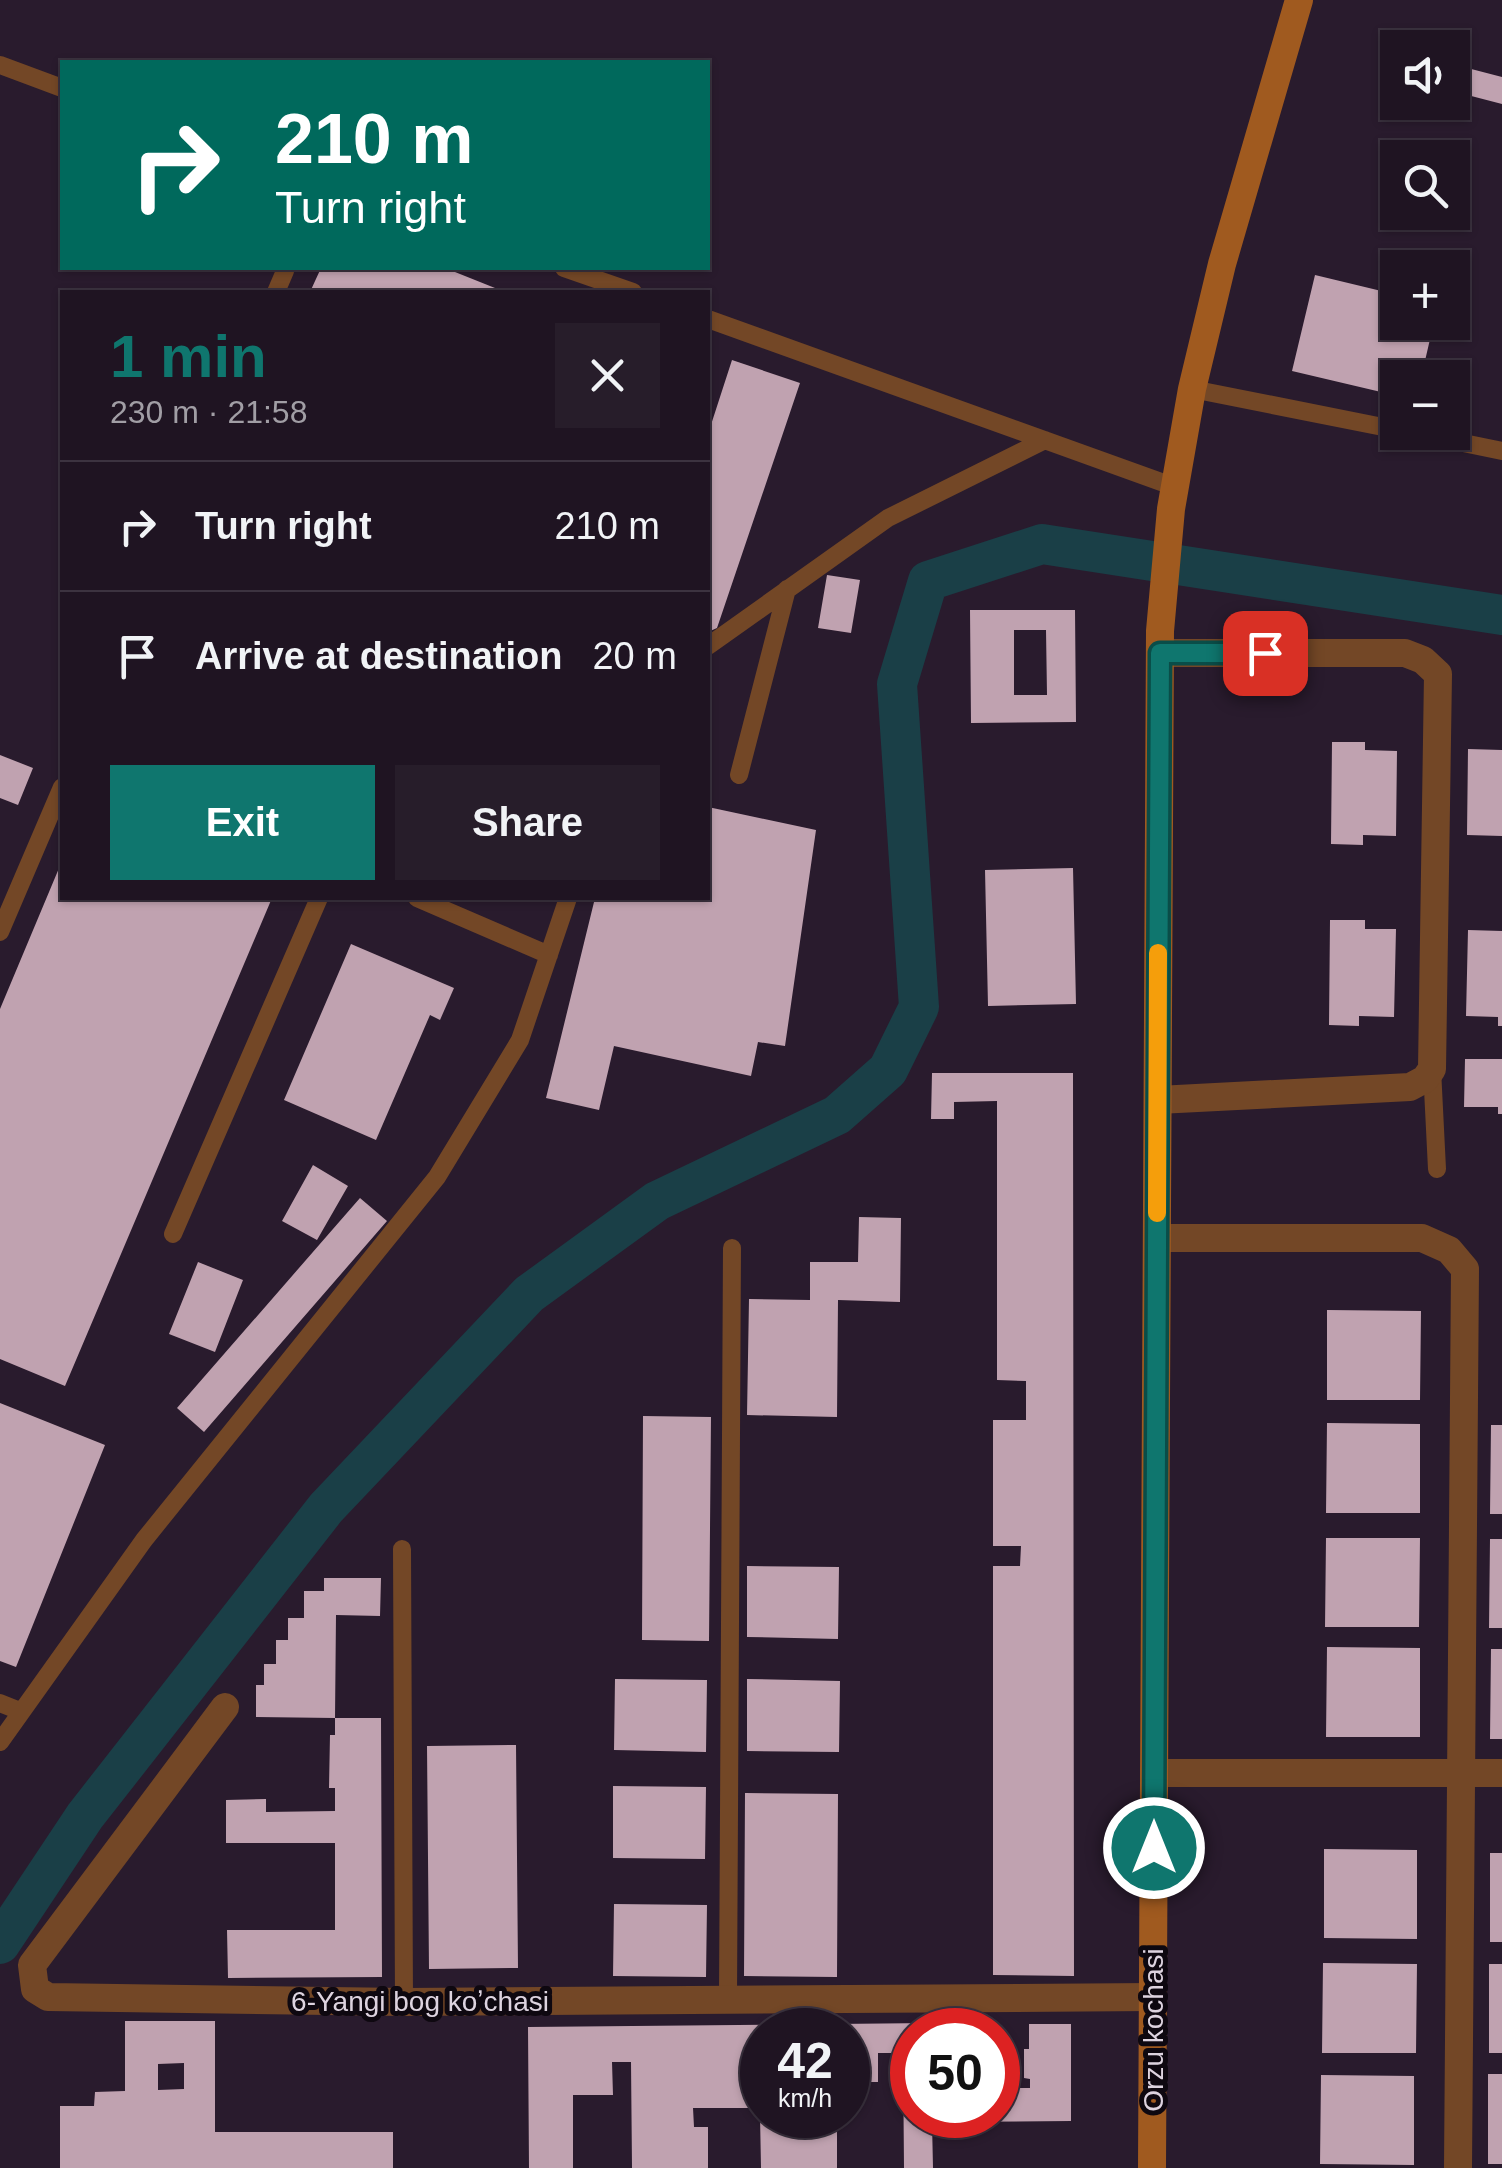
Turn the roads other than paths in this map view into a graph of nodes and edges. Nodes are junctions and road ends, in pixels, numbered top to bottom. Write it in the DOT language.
graph roads {
  1 [pos="1299,0"];
  2 [pos="0,65"];
  3 [pos="60,87"];
  4 [pos="570,270"];
  5 [pos="285,271"];
  6 [pos="277,290"];
  7 [pos="628,290"];
  8 [pos="710,320"];
  9 [pos="1192,389"];
  10 [pos="1380,426"];
  11 [pos="1045,440"];
  12 [pos="1470,444"];
  13 [pos="1502,451"];
  14 [pos="1173,498"];
  15 [pos="787,589"];
  16 [pos="1160,642"];
  17 [pos="710,645"];
  18 [pos="739,776"];
  19 [pos="60,793"];
  20 [pos="318,900"];
  21 [pos="422,900"];
  22 [pos="567,900"];
  23 [pos="0,932"];
  24 [pos="549,955"];
  25 [pos="1432,1069"];
  26 [pos="1158,1100"];
  27 [pos="1436,1169"];
  28 [pos="174,1234"];
  29 [pos="1157,1238"];
  30 [pos="732,1248"];
  31 [pos="402,1549"];
  32 [pos="0,1703"];
  33 [pos="225,1707"];
  34 [pos="20,1711"];
  35 [pos="0,1742"];
  36 [pos="1461,1771"];
  37 [pos="1154,1773"];
  38 [pos="1502,1773"];
  39 [pos="1153,1997"];
  40 [pos="728,1999"];
  41 [pos="404,2002"];
  42 [pos="1152,2168"];
  43 [pos="1458,2168"];
  1 -- 9 [label="main road, Orzu kochasi"];
  2 -- 3 [label="lane"];
  4 -- 7 [label="lane"];
  5 -- 6 [label="lane"];
  8 -- 11 [label="lane"];
  9 -- 10 [label="lane"];
  9 -- 14 [label="main road, Orzu kochasi"];
  11 -- 14 [label="lane"];
  11 -- 15 [label="lane"];
  12 -- 13 [label="lane"];
  14 -- 16 [label="main road, Orzu kochasi"];
  15 -- 17 [label="lane"];
  15 -- 18 [label="lane"];
  16 -- 25 [label="street"];
  16 -- 26 [label="main road, Orzu kochasi"];
  19 -- 23 [label="lane"];
  20 -- 28 [label="lane"];
  21 -- 24 [label="lane"];
  22 -- 24 [label="lane"];
  24 -- 34 [label="lane"];
  25 -- 26 [label="street"];
  25 -- 27 [label="lane"];
  26 -- 29 [label="main road, Orzu kochasi"];
  29 -- 36 [label="street"];
  29 -- 37 [label="main road, Orzu kochasi"];
  30 -- 40 [label="lane"];
  31 -- 41 [label="lane"];
  32 -- 34 [label="lane"];
  33 -- 41 [label="street, 6-Yangi bog koʼchasi"];
  34 -- 35 [label="lane"];
  36 -- 37 [label="street"];
  36 -- 38 [label="street"];
  36 -- 43 [label="street"];
  37 -- 39 [label="main road, Orzu kochasi"];
  39 -- 40 [label="street, 6-Yangi bog koʼchasi"];
  39 -- 42 [label="main road, Orzu kochasi"];
  40 -- 41 [label="street, 6-Yangi bog koʼchasi"];
}
